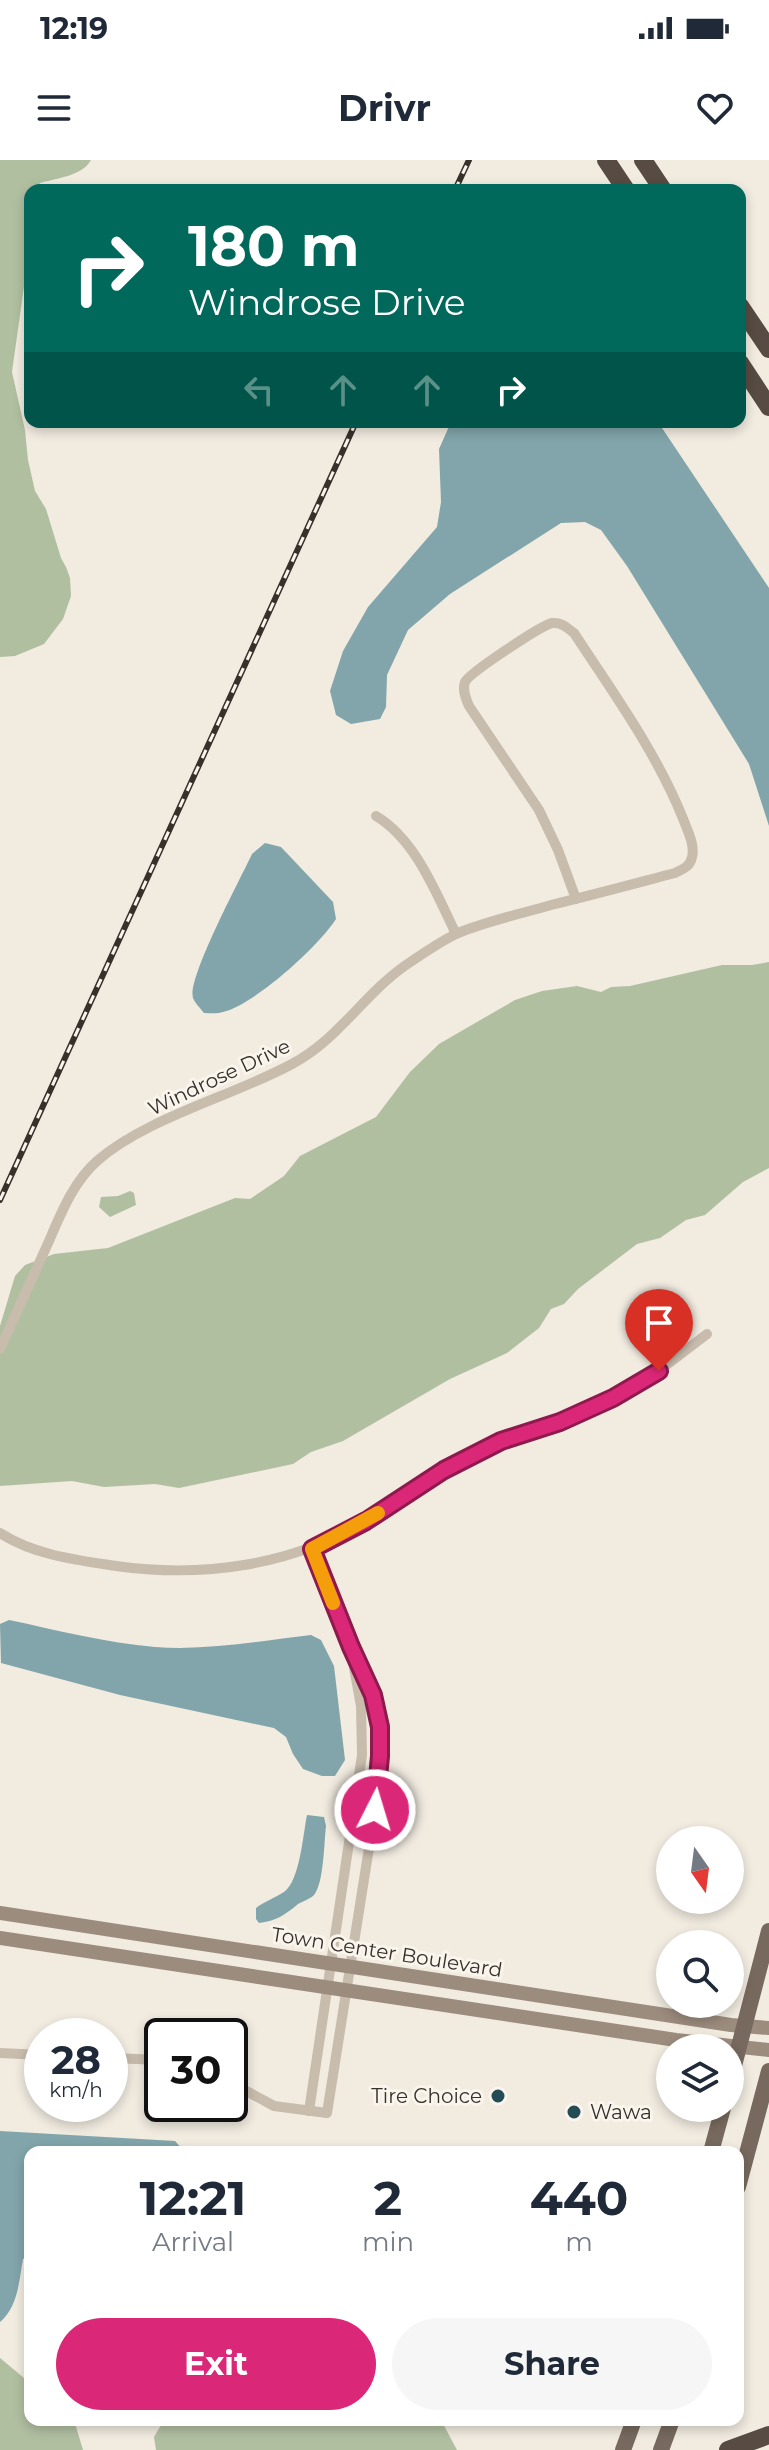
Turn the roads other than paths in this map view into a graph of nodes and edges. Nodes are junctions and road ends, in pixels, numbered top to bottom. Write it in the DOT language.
graph roads {
  1 [pos="606,160"];
  2 [pos="643,160"];
  3 [pos="622,184"];
  4 [pos="659,184"];
  5 [pos="746,315"];
  6 [pos="769,349"];
  7 [pos="746,372"];
  8 [pos="769,407"];
  9 [pos="376,816"];
  10 [pos="576,899"];
  11 [pos="456,934"];
  12 [pos="707,1334"];
  13 [pos="0,1349"];
  14 [pos="0,1533"];
  15 [pos="312,1549"];
  16 [pos="351,1647"];
  17 [pos="355,1806"];
  18 [pos="375,1810"];
  19 [pos="0,1913"];
  20 [pos="769,1931"];
  21 [pos="0,1938"];
  22 [pos="331,1964"];
  23 [pos="351,1966"];
  24 [pos="327,1987"];
  25 [pos="347,1990"];
  26 [pos="745,2026"];
  27 [pos="769,2028"];
  28 [pos="743,2034"];
  29 [pos="656,2037"];
  30 [pos="744,2048"];
  31 [pos="769,2050"];
  32 [pos="0,2053"];
  33 [pos="24,2054"];
  34 [pos="769,2071"];
  35 [pos="248,2092"];
  36 [pos="309,2111"];
  37 [pos="719,2122"];
  38 [pos="713,2146"];
  39 [pos="744,2165"];
  40 [pos="632,2426"];
  41 [pos="670,2426"];
  42 [pos="769,2435"];
  43 [pos="623,2450"];
  44 [pos="661,2450"];
  45 [pos="728,2450"];
  1 -- 3 [label="highway"];
  2 -- 4 [label="highway"];
  5 -- 6 [label="highway"];
  7 -- 8 [label="highway"];
  9 -- 11 [label="street"];
  10 -- 10 [label="street, Windrose Drive"];
  10 -- 11 [label="street, Windrose Drive"];
  11 -- 13 [label="street, Windrose Drive"];
  12 -- 15 [label="street"];
  14 -- 15 [label="street"];
  15 -- 16 [label="street"];
  16 -- 17 [label="street"];
  16 -- 18 [label="street"];
  17 -- 18 [label="street"];
  17 -- 22 [label="street"];
  18 -- 23 [label="street"];
  19 -- 22 [label="main road, Town Center Boulevard"];
  20 -- 26 [label="main road"];
  21 -- 24 [label="main road"];
  22 -- 23 [label="main road, Town Center Boulevard"];
  22 -- 24 [label="street"];
  23 -- 25 [label="street"];
  23 -- 26 [label="main road, Town Center Boulevard"];
  24 -- 25 [label="main road"];
  24 -- 36 [label="street"];
  25 -- 29 [label="main road"];
  25 -- 36 [label="street"];
  26 -- 27 [label="main road, Town Center Boulevard"];
  26 -- 28 [label="main road"];
  30 -- 31 [label="main road"];
  32 -- 33 [label="street"];
  34 -- 39 [label="main road"];
  35 -- 36 [label="street"];
  37 -- 38 [label="main road"];
  40 -- 43 [label="main road"];
  41 -- 44 [label="main road"];
  42 -- 45 [label="highway"];
}
